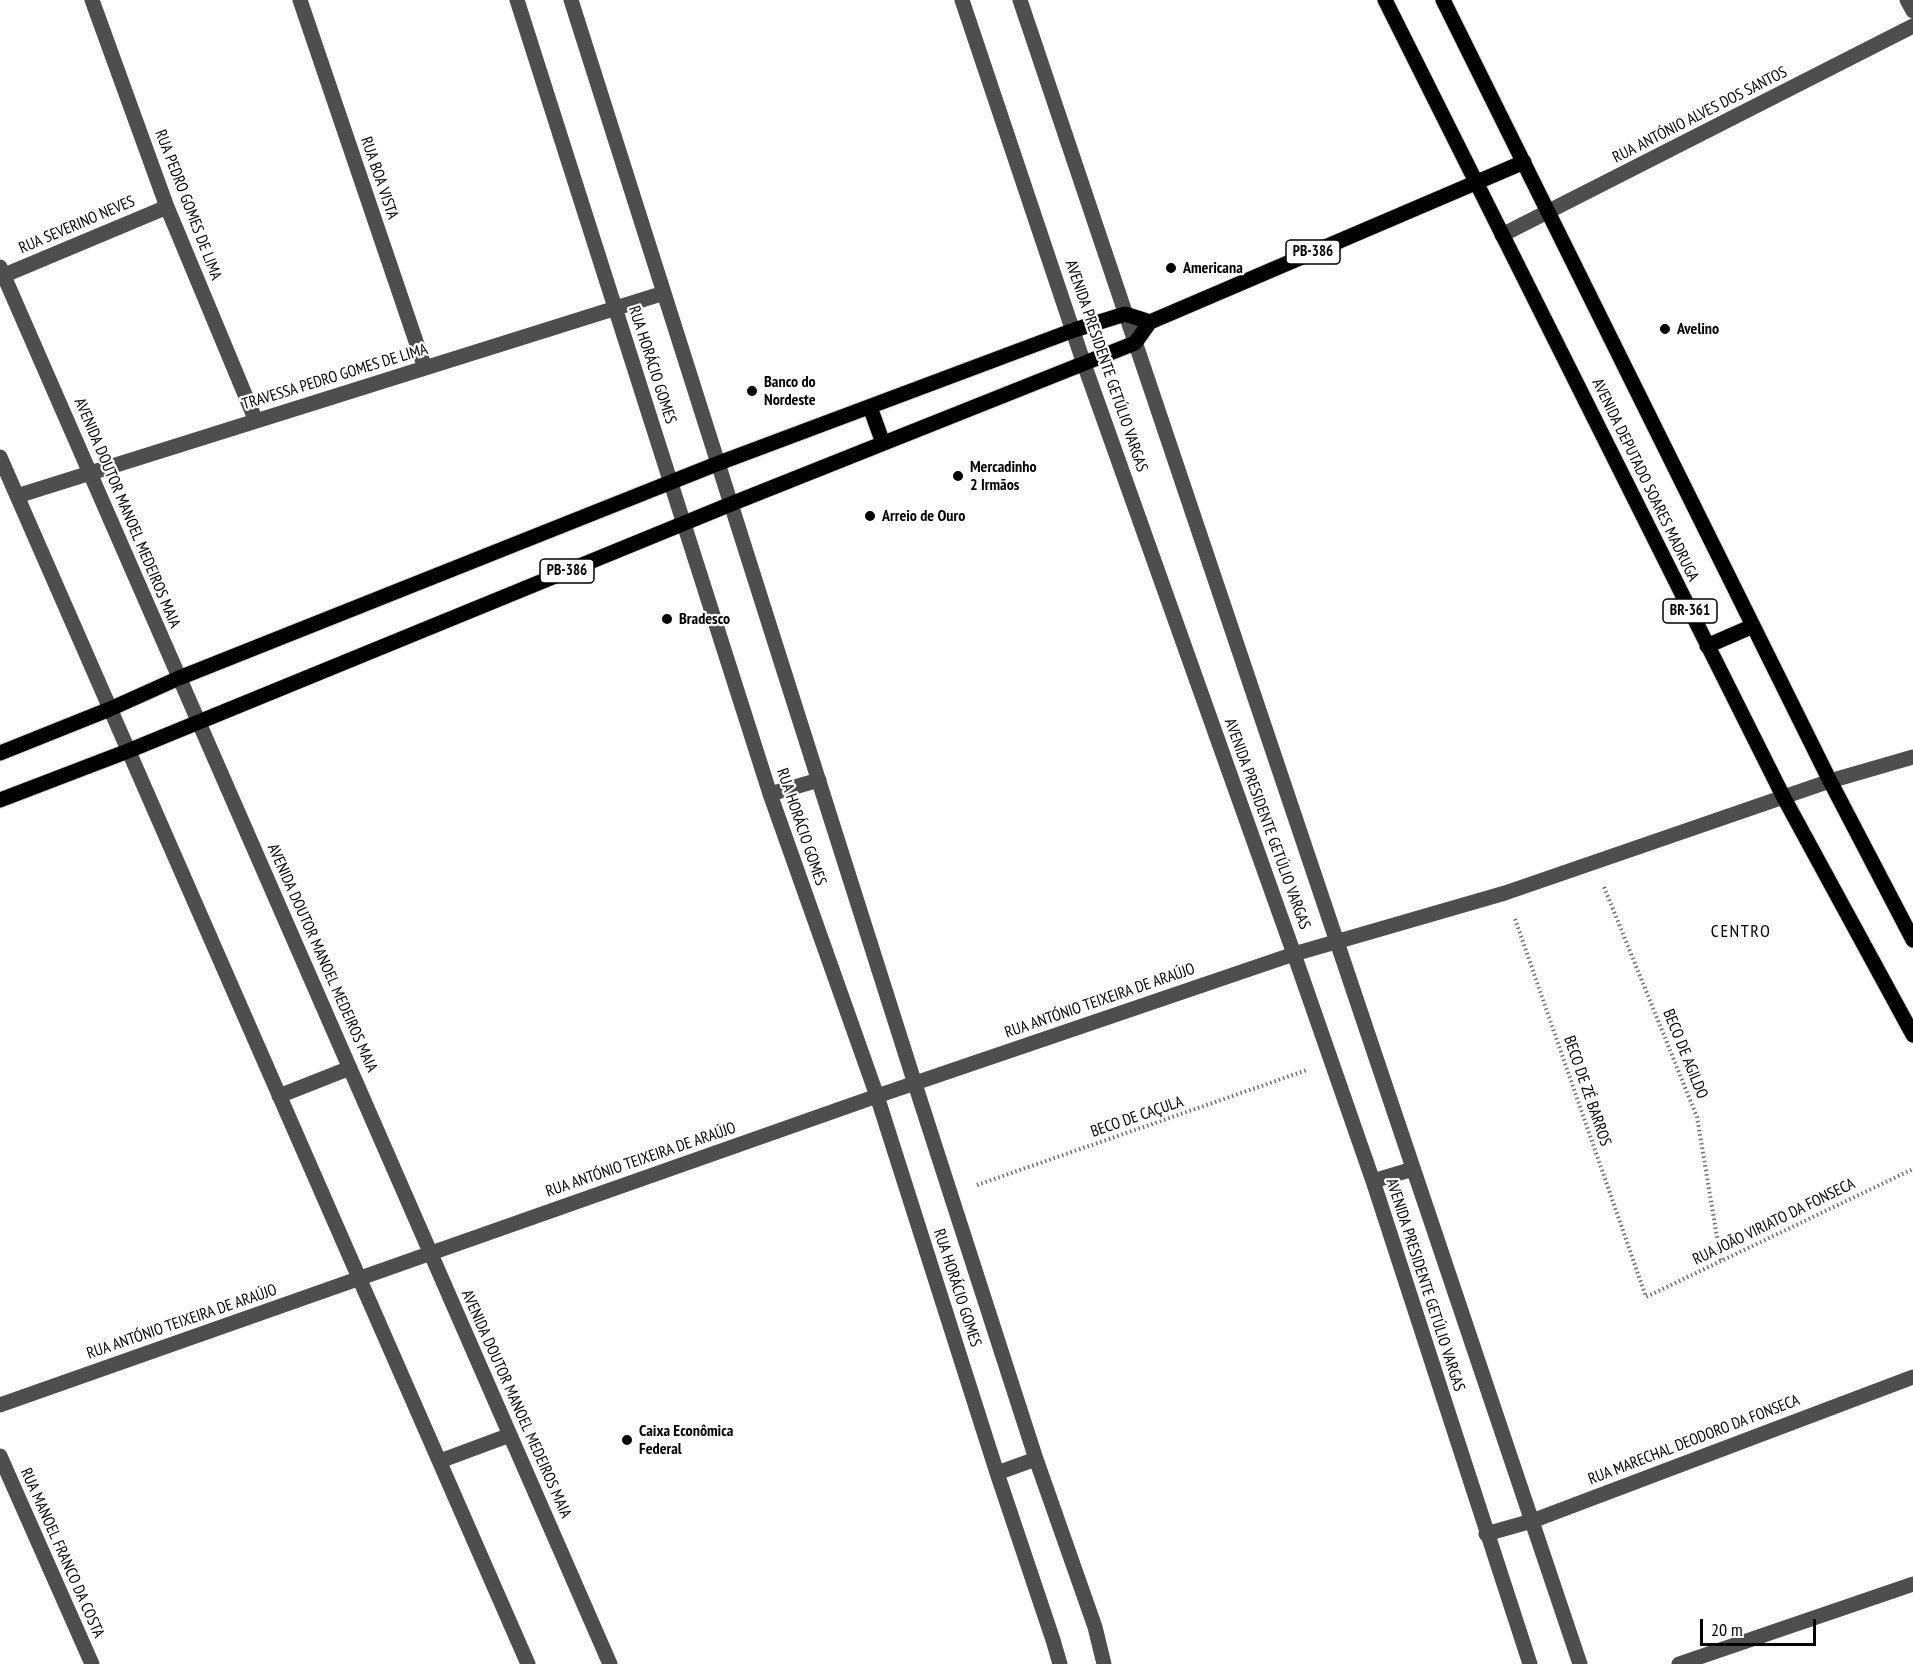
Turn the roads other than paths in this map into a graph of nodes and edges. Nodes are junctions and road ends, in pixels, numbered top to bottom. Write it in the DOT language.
graph roads {
  1 [pos="92,0"];
  2 [pos="300,0"];
  3 [pos="517,0"];
  4 [pos="571,0"];
  5 [pos="962,0"];
  6 [pos="1020,0"];
  7 [pos="1385,0"];
  8 [pos="1443,0"];
  9 [pos="1906,0"];
  10 [pos="1913,11"];
  11 [pos="1913,26"];
  12 [pos="1524,162"];
  13 [pos="1476,183"];
  14 [pos="167,207"];
  15 [pos="1549,212"];
  16 [pos="1502,235"];
  17 [pos="1,273"];
  18 [pos="664,293"];
  19 [pos="615,309"];
  20 [pos="1125,314"];
  21 [pos="1150,322"];
  22 [pos="1074,330"];
  23 [pos="1135,343"];
  24 [pos="1084,364"];
  25 [pos="425,368"];
  26 [pos="870,407"];
  27 [pos="256,421"];
  28 [pos="884,443"];
  29 [pos="0,457"];
  30 [pos="718,464"];
  31 [pos="90,473"];
  32 [pos="670,482"];
  33 [pos="17,496"];
  34 [pos="731,504"];
  35 [pos="684,523"];
  36 [pos="1753,626"];
  37 [pos="1707,646"];
  38 [pos="179,678"];
  39 [pos="110,709"];
  40 [pos="199,722"];
  41 [pos="128,751"];
  42 [pos="0,753"];
  43 [pos="1913,757"];
  44 [pos="819,780"];
  45 [pos="1830,781"];
  46 [pos="770,794"];
  47 [pos="1784,798"];
  48 [pos="0,800"];
  49 [pos="1913,940"];
  50 [pos="1336,941"];
  51 [pos="1294,954"];
  52 [pos="1913,1035"];
  53 [pos="350,1068"];
  54 [pos="915,1084"];
  55 [pos="279,1096"];
  56 [pos="877,1096"];
  57 [pos="1413,1169"];
  58 [pos="1373,1181"];
  59 [pos="431,1254"];
  60 [pos="360,1278"];
  61 [pos="1913,1377"];
  62 [pos="0,1405"];
  63 [pos="510,1435"];
  64 [pos="0,1456"];
  65 [pos="1036,1459"];
  66 [pos="440,1461"];
  67 [pos="997,1473"];
  68 [pos="1532,1521"];
  69 [pos="1486,1534"];
  70 [pos="1913,1584"];
  71 [pos="92,1664"];
  72 [pos="528,1664"];
  73 [pos="610,1664"];
  74 [pos="1060,1664"];
  75 [pos="1104,1664"];
  76 [pos="1530,1664"];
  77 [pos="1580,1664"];
  78 [pos="1679,1664"];
  1 -- 14 [label="street, RUA PEDRO GOMES DE LIMA"];
  2 -- 25 [label="street, RUA BOA VISTA"];
  3 -- 19 [label="street, RUA HORÁCIO GOMES"];
  4 -- 18 [label="street, RUA HORÁCIO GOMES"];
  5 -- 22 [label="street, AVENIDA PRESIDENTE GETÚLIO VARGAS"];
  6 -- 20 [label="street, AVENIDA PRESIDENTE GETÚLIO VARGAS"];
  7 -- 13 [label="main road, AVENIDA DEPUTADO SOARES MADRUGA"];
  8 -- 12 [label="main road, AVENIDA DEPUTADO SOARES MADRUGA"];
  9 -- 10 [label="street"];
  11 -- 15 [label="street, RUA ANTÓNIO ALVES DOS SANTOS"];
  12 -- 13 [label="main road, PB-386"];
  12 -- 15 [label="main road, AVENIDA DEPUTADO SOARES MADRUGA / BR-361"];
  13 -- 16 [label="main road, AVENIDA DEPUTADO SOARES MADRUGA / BR-361"];
  13 -- 21 [label="main road, PB-386"];
  14 -- 17 [label="street, RUA SEVERINO NEVES"];
  14 -- 27 [label="street, RUA PEDRO GOMES DE LIMA"];
  15 -- 16 [label="street, RUA ANTÓNIO ALVES DOS SANTOS"];
  15 -- 36 [label="main road, AVENIDA DEPUTADO SOARES MADRUGA / BR-361"];
  16 -- 37 [label="main road, AVENIDA DEPUTADO SOARES MADRUGA / BR-361"];
  17 -- 31 [label="street, AVENIDA DOUTOR MANOEL MEDEIROS MAIA"];
  18 -- 19 [label="street, TRAVESSA PEDRO GOMES DE LIMA"];
  18 -- 30 [label="street, RUA HORÁCIO GOMES"];
  19 -- 25 [label="street, TRAVESSA PEDRO GOMES DE LIMA"];
  19 -- 32 [label="street, RUA HORÁCIO GOMES"];
  20 -- 21 [label="main road"];
  20 -- 22 [label="main road, PB-386"];
  20 -- 23 [label="street, AVENIDA PRESIDENTE GETÚLIO VARGAS"];
  21 -- 23 [label="main road"];
  22 -- 24 [label="street, AVENIDA PRESIDENTE GETÚLIO VARGAS"];
  22 -- 26 [label="main road, PB-386"];
  23 -- 24 [label="main road, PB-386"];
  23 -- 50 [label="street, AVENIDA PRESIDENTE GETÚLIO VARGAS"];
  24 -- 28 [label="main road, PB-386"];
  24 -- 51 [label="street, AVENIDA PRESIDENTE GETÚLIO VARGAS"];
  25 -- 27 [label="street, TRAVESSA PEDRO GOMES DE LIMA"];
  26 -- 28 [label="main road"];
  26 -- 30 [label="main road, PB-386"];
  27 -- 31 [label="street, TRAVESSA PEDRO GOMES DE LIMA"];
  28 -- 34 [label="main road, PB-386"];
  29 -- 33 [label="street"];
  30 -- 32 [label="main road, PB-386"];
  30 -- 34 [label="street, RUA HORÁCIO GOMES"];
  31 -- 33 [label="street, TRAVESSA PEDRO GOMES DE LIMA"];
  31 -- 38 [label="street, AVENIDA DOUTOR MANOEL MEDEIROS MAIA"];
  32 -- 35 [label="street, RUA HORÁCIO GOMES"];
  32 -- 38 [label="main road, PB-386"];
  33 -- 39 [label="street"];
  34 -- 35 [label="main road, PB-386"];
  34 -- 44 [label="street, RUA HORÁCIO GOMES"];
  35 -- 40 [label="main road, PB-386"];
  35 -- 46 [label="street, RUA HORÁCIO GOMES"];
  36 -- 37 [label="main road"];
  36 -- 45 [label="main road, AVENIDA DEPUTADO SOARES MADRUGA / BR-361"];
  37 -- 47 [label="main road, AVENIDA DEPUTADO SOARES MADRUGA / BR-361"];
  38 -- 39 [label="main road, PB-386"];
  38 -- 40 [label="street, AVENIDA DOUTOR MANOEL MEDEIROS MAIA"];
  39 -- 41 [label="street"];
  39 -- 42 [label="main road, PB-386"];
  40 -- 41 [label="main road, PB-386"];
  40 -- 53 [label="street, AVENIDA DOUTOR MANOEL MEDEIROS MAIA"];
  41 -- 48 [label="main road, PB-386"];
  41 -- 55 [label="street"];
  43 -- 45 [label="street, RUA ANTÓNIO TEIXEIRA DE ARAÚJO"];
  44 -- 46 [label="street"];
  44 -- 54 [label="street, RUA HORÁCIO GOMES"];
  45 -- 47 [label="street, RUA ANTÓNIO TEIXEIRA DE ARAÚJO"];
  45 -- 49 [label="main road, AVENIDA DEPUTADO SOARES MADRUGA / BR-361"];
  46 -- 56 [label="street, RUA HORÁCIO GOMES"];
  47 -- 50 [label="street, RUA ANTÓNIO TEIXEIRA DE ARAÚJO"];
  47 -- 52 [label="main road, AVENIDA DEPUTADO SOARES MADRUGA / BR-361"];
  50 -- 51 [label="street, RUA ANTÓNIO TEIXEIRA DE ARAÚJO"];
  50 -- 57 [label="street, AVENIDA PRESIDENTE GETÚLIO VARGAS"];
  51 -- 54 [label="street, RUA ANTÓNIO TEIXEIRA DE ARAÚJO"];
  51 -- 58 [label="street, AVENIDA PRESIDENTE GETÚLIO VARGAS"];
  53 -- 55 [label="street"];
  53 -- 59 [label="street, AVENIDA DOUTOR MANOEL MEDEIROS MAIA"];
  54 -- 56 [label="street, RUA ANTÓNIO TEIXEIRA DE ARAÚJO"];
  54 -- 65 [label="street, RUA HORÁCIO GOMES"];
  55 -- 60 [label="street"];
  56 -- 59 [label="street, RUA ANTÓNIO TEIXEIRA DE ARAÚJO"];
  56 -- 67 [label="street, RUA HORÁCIO GOMES"];
  57 -- 58 [label="street"];
  57 -- 68 [label="street, AVENIDA PRESIDENTE GETÚLIO VARGAS"];
  58 -- 69 [label="street, AVENIDA PRESIDENTE GETÚLIO VARGAS"];
  59 -- 60 [label="street, RUA ANTÓNIO TEIXEIRA DE ARAÚJO"];
  59 -- 63 [label="street, AVENIDA DOUTOR MANOEL MEDEIROS MAIA"];
  60 -- 62 [label="street, RUA ANTÓNIO TEIXEIRA DE ARAÚJO"];
  60 -- 66 [label="street"];
  61 -- 68 [label="street, RUA MARECHAL DEODORO DA FONSECA"];
  63 -- 66 [label="street"];
  63 -- 73 [label="street, AVENIDA DOUTOR MANOEL MEDEIROS MAIA"];
  64 -- 71 [label="street, RUA MANOEL FRANCO DA COSTA"];
  65 -- 67 [label="street"];
  65 -- 75 [label="street, RUA HORÁCIO GOMES"];
  66 -- 72 [label="street"];
  67 -- 74 [label="street, RUA HORÁCIO GOMES"];
  68 -- 69 [label="street, RUA MARECHAL DEODORO DA FONSECA"];
  68 -- 77 [label="street, AVENIDA PRESIDENTE GETÚLIO VARGAS"];
  69 -- 76 [label="street, AVENIDA PRESIDENTE GETÚLIO VARGAS"];
  70 -- 78 [label="street"];
}
